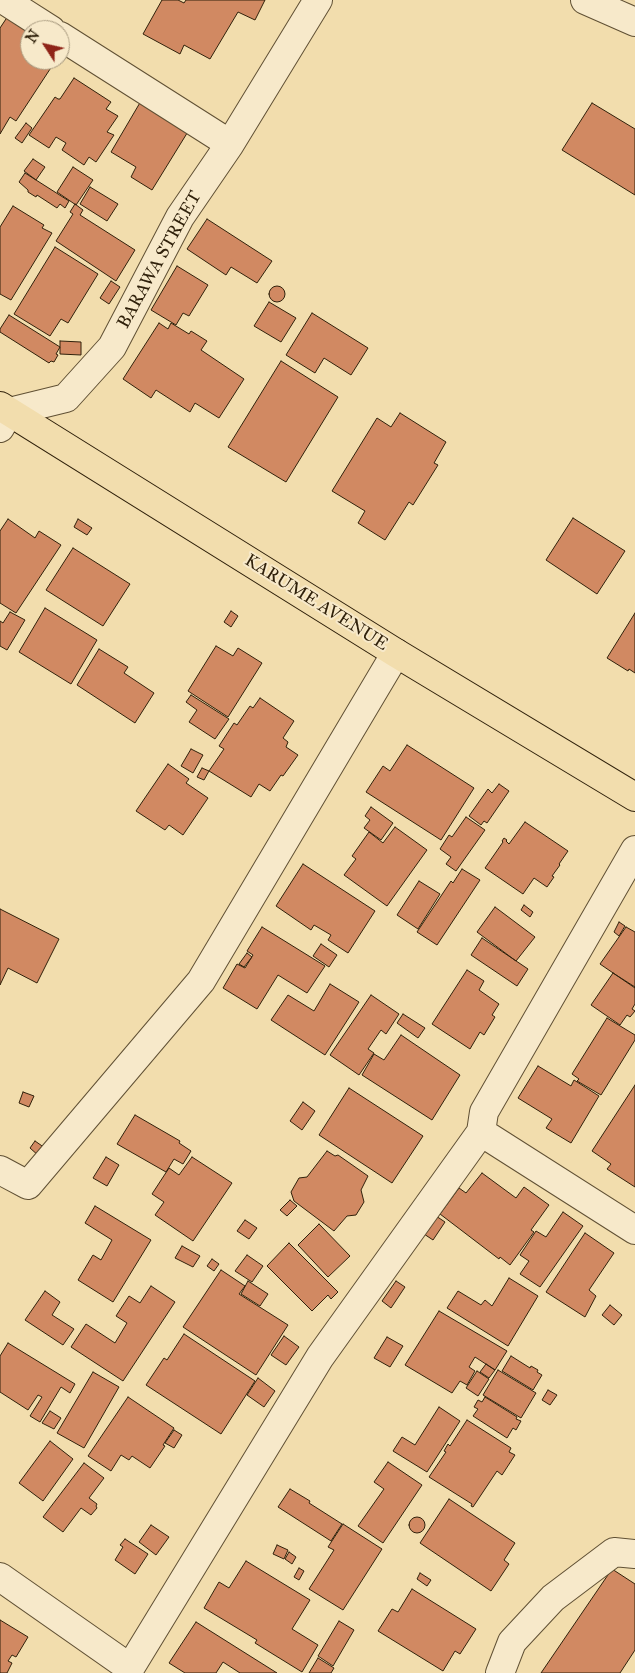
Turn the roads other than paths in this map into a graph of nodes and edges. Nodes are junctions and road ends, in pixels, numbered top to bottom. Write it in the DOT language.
graph roads {
  1 [pos="4,0"];
  2 [pos="318,0"];
  3 [pos="585,0"];
  4 [pos="35,20"];
  5 [pos="635,22"];
  6 [pos="70,42"];
  7 [pos="230,144"];
  8 [pos="3,415"];
  9 [pos="396,653"];
  10 [pos="635,797"];
  11 [pos="635,850"];
  12 [pos="481,1132"];
  13 [pos="0,1170"];
  14 [pos="635,1230"];
  15 [pos="635,1554"];
  16 [pos="0,1578"];
  17 [pos="128,1671"];
  18 [pos="500,1673"];
  1 -- 4 [label="street"];
  2 -- 7 [label="street, BARAWA STREET"];
  3 -- 5 [label="street"];
  6 -- 7 [label="street"];
  7 -- 8 [label="street, BARAWA STREET"];
  8 -- 9 [label="main road, KARUME AVENUE"];
  9 -- 10 [label="main road, KARUME AVENUE"];
  9 -- 13 [label="street"];
  11 -- 12 [label="street"];
  12 -- 14 [label="street"];
  12 -- 17 [label="street"];
  15 -- 18 [label="street"];
  16 -- 17 [label="street"];
}
